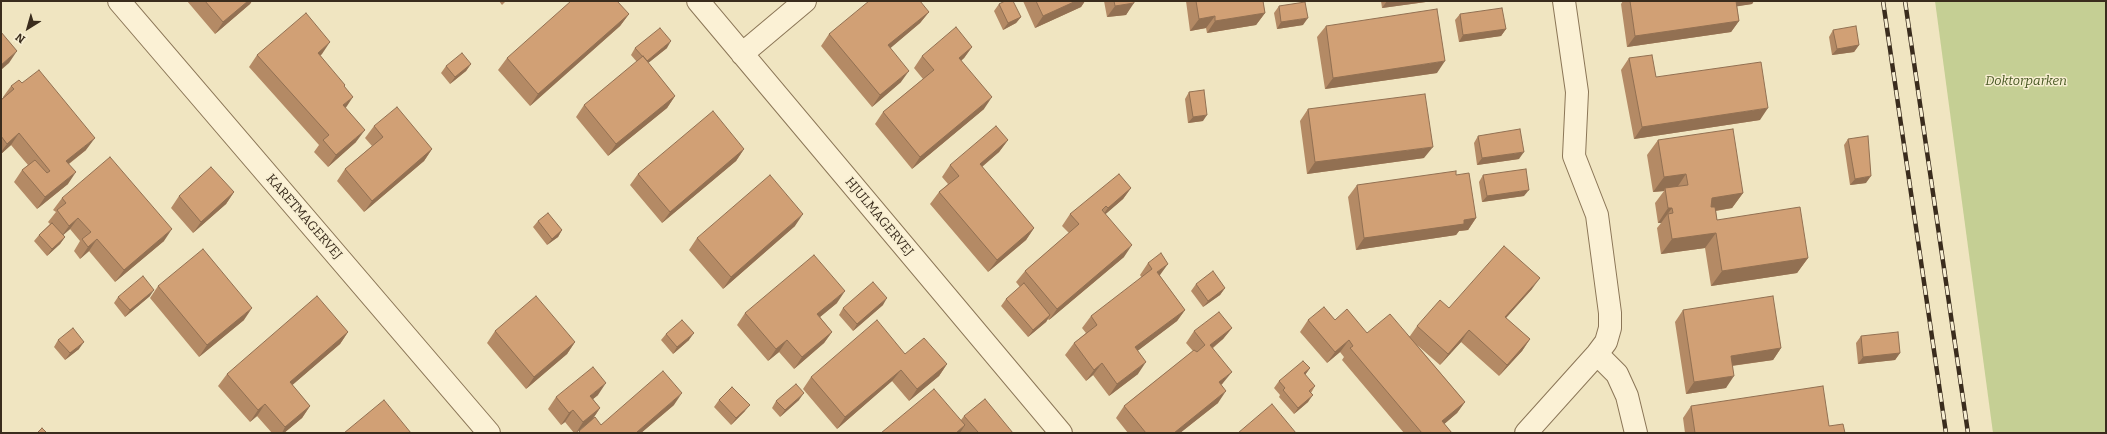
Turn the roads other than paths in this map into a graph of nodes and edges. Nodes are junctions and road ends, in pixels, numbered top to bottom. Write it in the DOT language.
graph roads {
  1 [pos="119,1"];
  2 [pos="698,1"];
  3 [pos="805,1"];
  4 [pos="1564,1"];
  5 [pos="742,54"];
  6 [pos="1597,354"];
  7 [pos="489,433"];
  8 [pos="1061,433"];
  9 [pos="1526,433"];
  10 [pos="1636,433"];
  1 -- 7 [label="street, KARETMAGERVEJ"];
  2 -- 5 [label="street, HJULMAGERVEJ"];
  3 -- 5 [label="street"];
  4 -- 6 [label="street"];
  5 -- 8 [label="street, HJULMAGERVEJ"];
  6 -- 9 [label="street"];
  6 -- 10 [label="street"];
}
